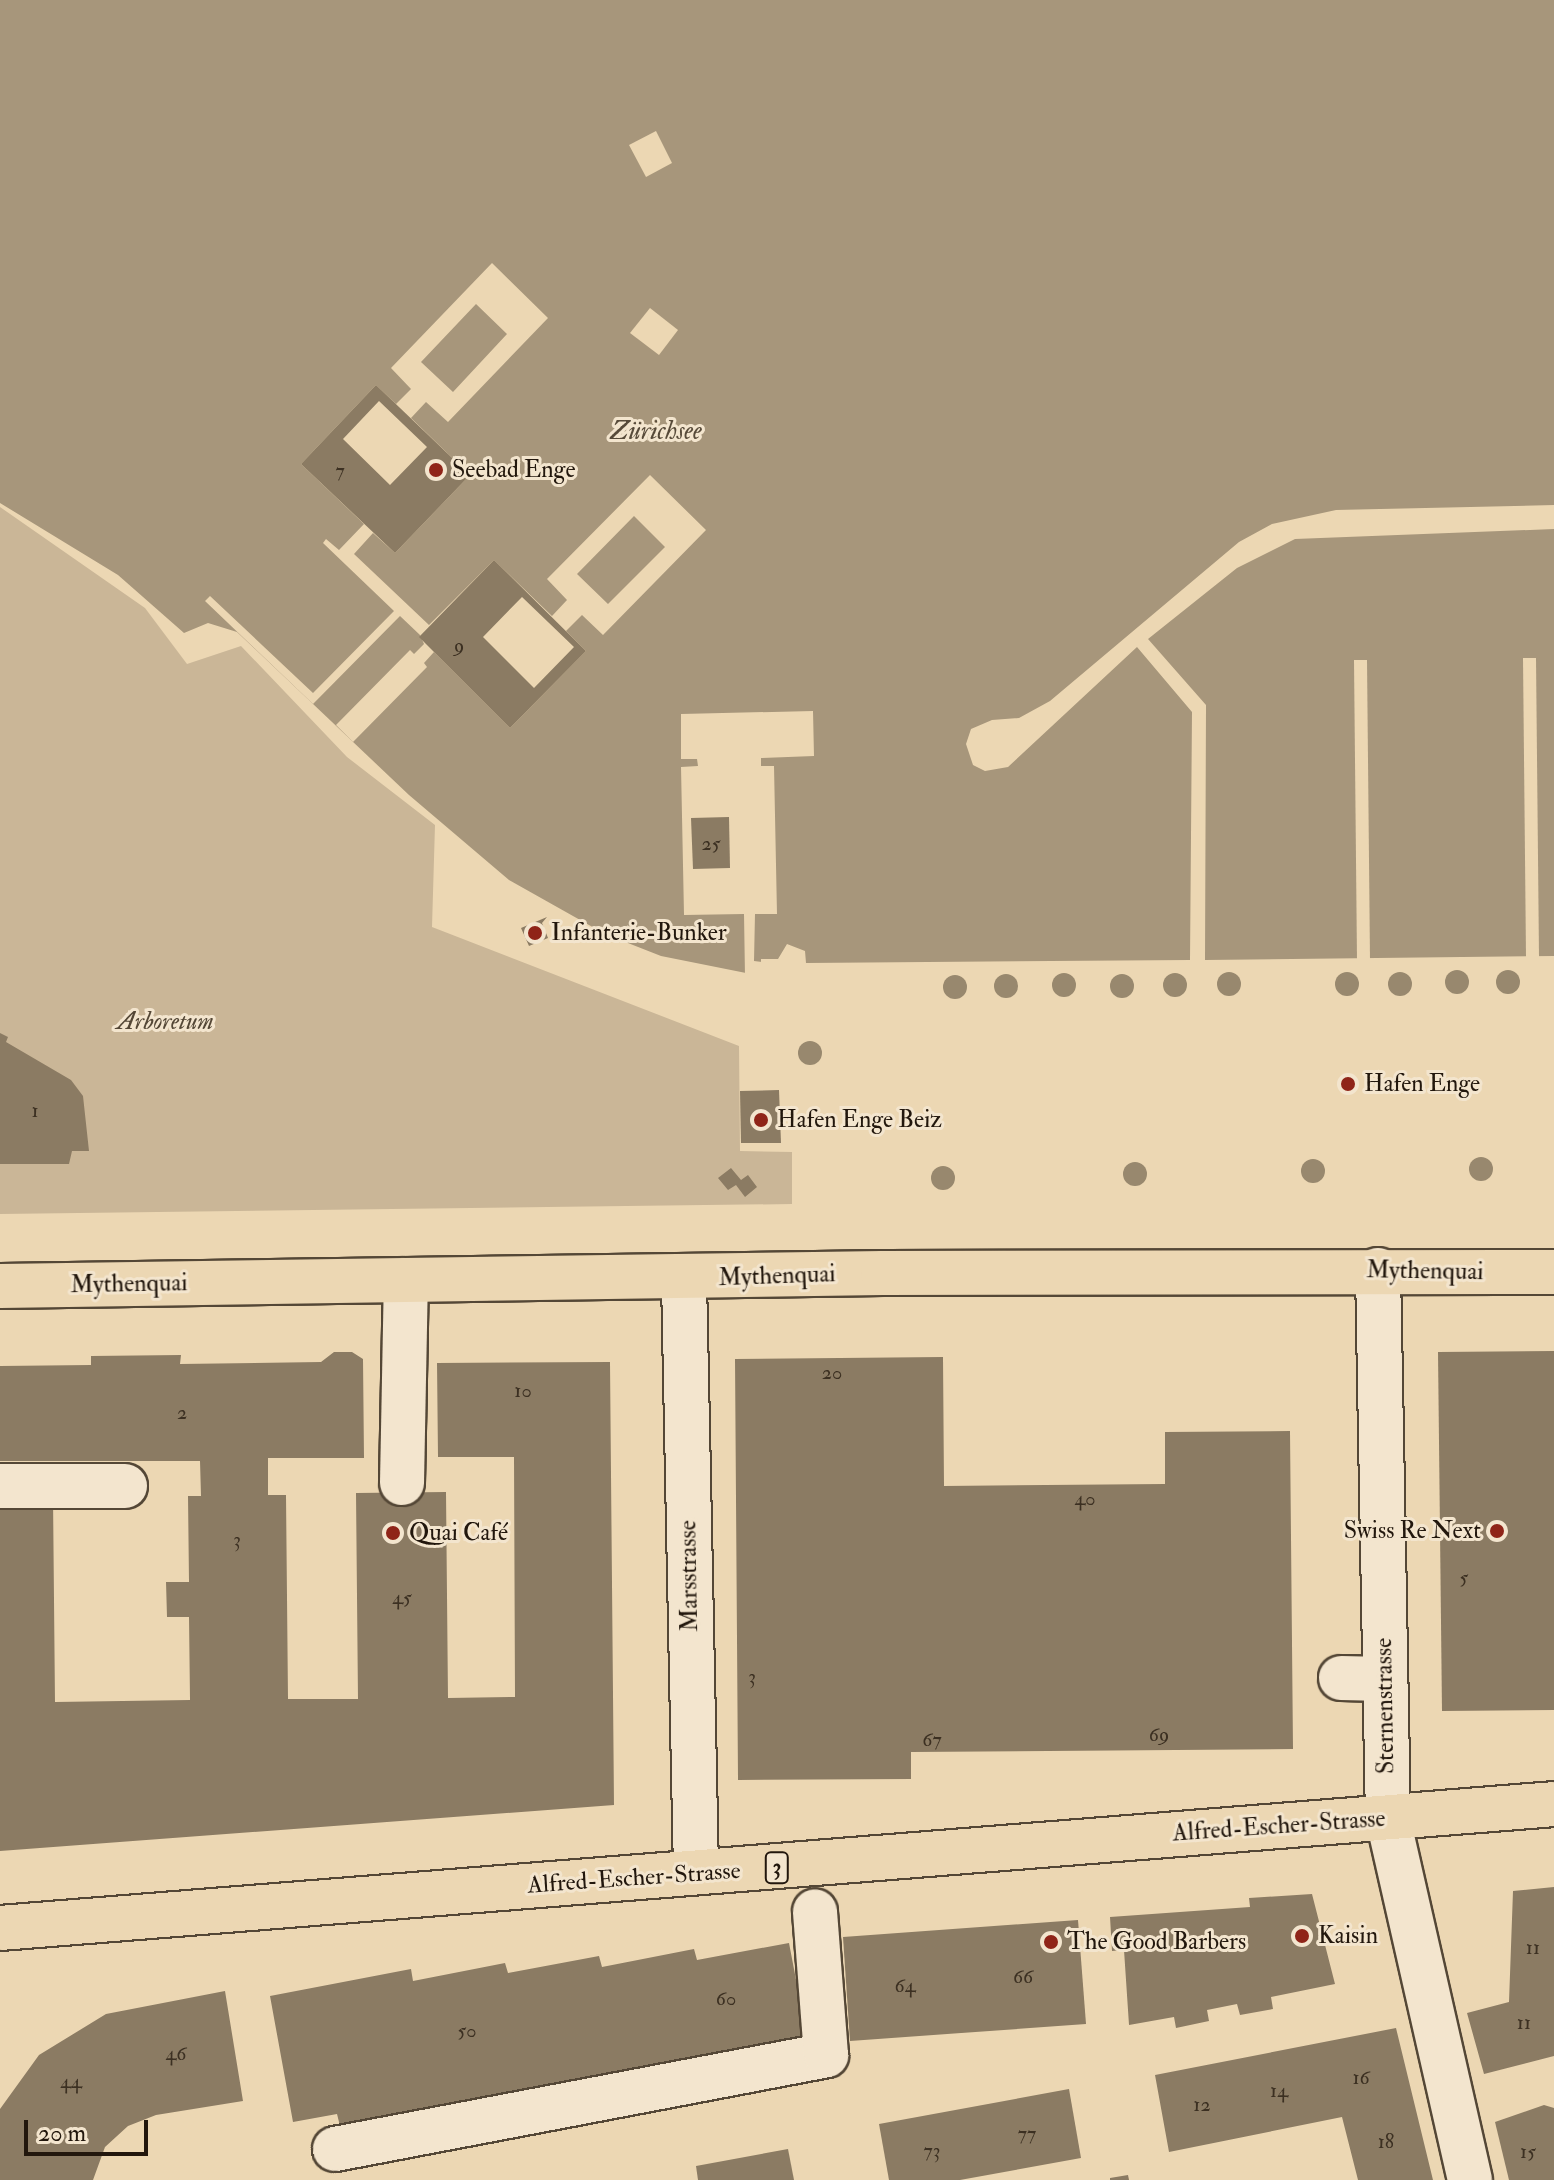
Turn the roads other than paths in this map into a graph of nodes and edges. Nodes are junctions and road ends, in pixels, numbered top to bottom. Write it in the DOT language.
graph roads {
  1 [pos="1378,1270"];
  2 [pos="1554,1272"];
  3 [pos="684,1279"];
  4 [pos="406,1280"];
  5 [pos="0,1286"];
  6 [pos="402,1483"];
  7 [pos="0,1486"];
  8 [pos="125,1486"];
  9 [pos="1554,1804"];
  10 [pos="1388,1819"];
  11 [pos="696,1872"];
  12 [pos="815,1911"];
  13 [pos="0,1928"];
  14 [pos="335,2149"];
  15 [pos="1470,2180"];
  1 -- 2 [label="main road, Mythenquai"];
  1 -- 3 [label="main road, Mythenquai"];
  1 -- 10 [label="street, Sternenstrasse"];
  3 -- 4 [label="main road, Mythenquai"];
  3 -- 11 [label="street, Marsstrasse"];
  4 -- 5 [label="main road, Mythenquai"];
  4 -- 6 [label="street"];
  7 -- 8 [label="street"];
  9 -- 10 [label="main road, Alfred-Escher-Strasse / 3"];
  10 -- 11 [label="main road, Alfred-Escher-Strasse / 3"];
  10 -- 15 [label="street, Sternenstrasse"];
  11 -- 13 [label="main road, Alfred-Escher-Strasse / 3"];
  12 -- 14 [label="street"];
}
